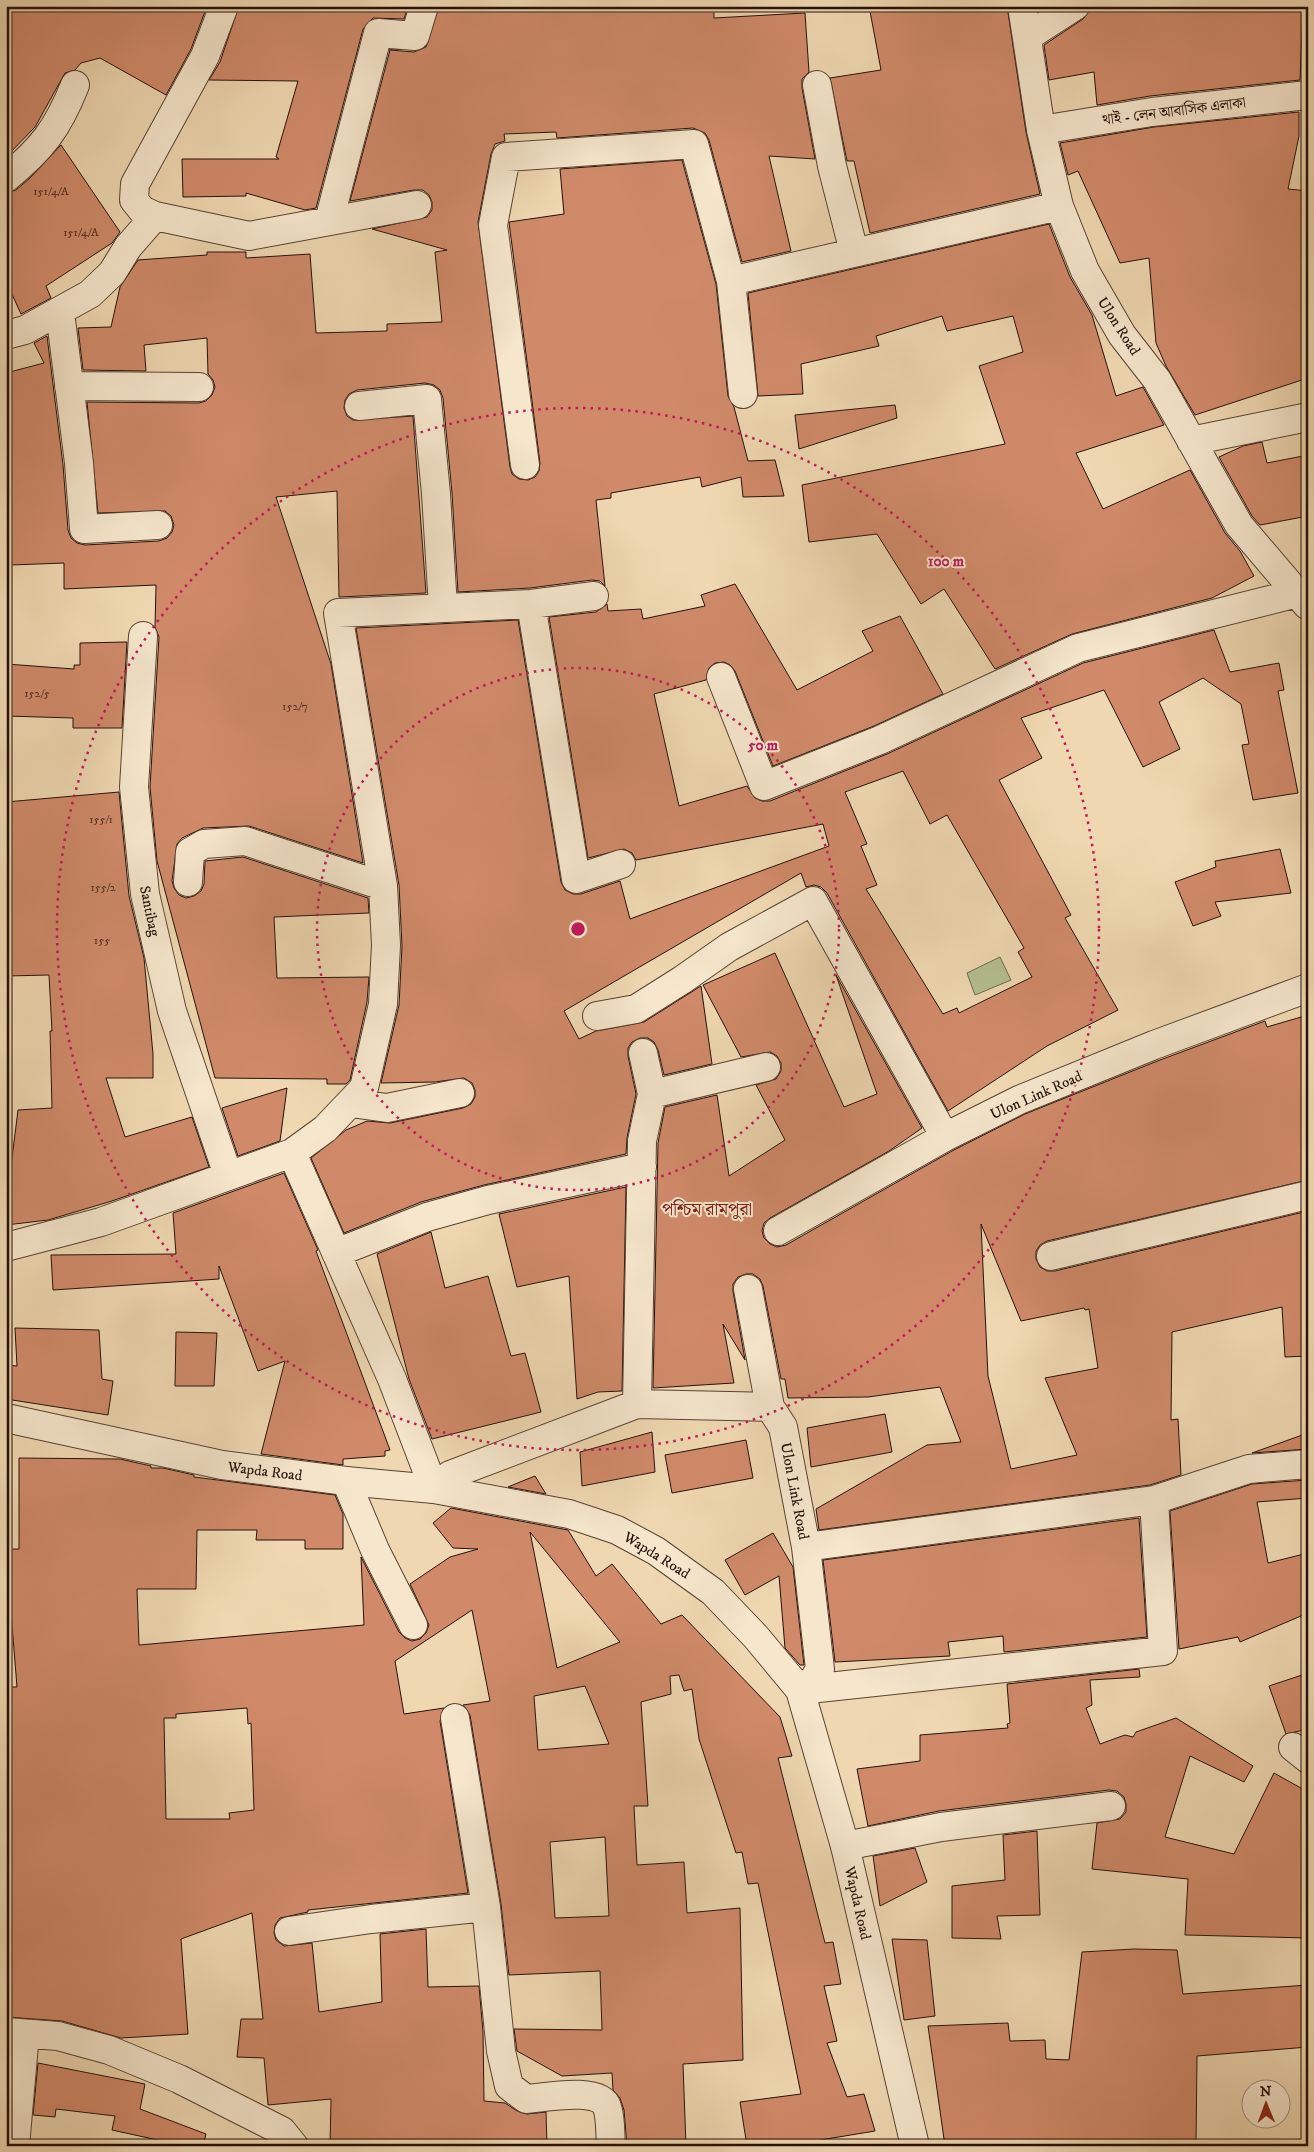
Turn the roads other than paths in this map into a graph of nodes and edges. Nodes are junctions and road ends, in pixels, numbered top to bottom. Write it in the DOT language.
graph roads {
  1 [pos="224,6"];
  2 [pos="424,6"];
  3 [pos="1022,6"];
  4 [pos="1075,6"];
  5 [pos="1027,37"];
  6 [pos="75,85"];
  7 [pos="817,85"];
  8 [pos="1308,95"];
  9 [pos="1041,130"];
  10 [pos="6,178"];
  11 [pos="417,205"];
  12 [pos="1059,206"];
  13 [pos="155,216"];
  14 [pos="329,221"];
  15 [pos="854,252"];
  16 [pos="731,281"];
  17 [pos="60,312"];
  18 [pos="6,335"];
  19 [pos="70,386"];
  20 [pos="199,386"];
  21 [pos="743,394"];
  22 [pos="359,406"];
  23 [pos="1308,418"];
  24 [pos="1191,441"];
  25 [pos="525,465"];
  26 [pos="158,525"];
  27 [pos="594,596"];
  28 [pos="1303,599"];
  29 [pos="531,604"];
  30 [pos="443,608"];
  31 [pos="144,636"];
  32 [pos="721,676"];
  33 [pos="622,864"];
  34 [pos="188,882"];
  35 [pos="383,886"];
  36 [pos="1308,988"];
  37 [pos="597,1016"];
  38 [pos="643,1053"];
  39 [pos="766,1067"];
  40 [pos="460,1093"];
  41 [pos="652,1094"];
  42 [pos="351,1103"];
  43 [pos="945,1137"];
  44 [pos="292,1153"];
  45 [pos="642,1167"];
  46 [pos="228,1175"];
  47 [pos="1308,1195"];
  48 [pos="778,1231"];
  49 [pos="6,1247"];
  50 [pos="336,1253"];
  51 [pos="1051,1256"];
  52 [pos="748,1289"];
  53 [pos="637,1404"];
  54 [pos="770,1407"];
  55 [pos="6,1418"];
  56 [pos="1308,1464"];
  57 [pos="346,1481"];
  58 [pos="434,1489"];
  59 [pos="1154,1500"];
  60 [pos="806,1547"];
  61 [pos="413,1625"];
  62 [pos="800,1690"];
  63 [pos="455,1718"];
  64 [pos="1111,1806"];
  65 [pos="845,1846"];
  66 [pos="486,1906"];
  67 [pos="289,1931"];
  68 [pos="16,2033"];
  69 [pos="14,2146"];
  70 [pos="294,2146"];
  71 [pos="611,2146"];
  72 [pos="915,2146"];
  1 -- 13 [label="street"];
  2 -- 14 [label="street"];
  3 -- 5 [label="street, Ulon Road"];
  4 -- 5 [label="street"];
  5 -- 9 [label="street, Ulon Road"];
  6 -- 10 [label="street"];
  7 -- 15 [label="street"];
  8 -- 9 [label="street, থাই - লেন আবাসিক এলাকা"];
  9 -- 12 [label="street, Ulon Road"];
  11 -- 14 [label="street"];
  12 -- 15 [label="street"];
  12 -- 24 [label="street, Ulon Road"];
  13 -- 14 [label="street"];
  13 -- 17 [label="street"];
  15 -- 16 [label="street"];
  16 -- 21 [label="street"];
  16 -- 25 [label="street"];
  17 -- 18 [label="street"];
  17 -- 19 [label="street"];
  19 -- 20 [label="street"];
  19 -- 26 [label="street"];
  22 -- 30 [label="street"];
  23 -- 24 [label="street"];
  24 -- 28 [label="street, Ulon Road"];
  27 -- 29 [label="street"];
  28 -- 32 [label="street"];
  29 -- 30 [label="street"];
  29 -- 33 [label="street"];
  30 -- 35 [label="street"];
  31 -- 46 [label="street, Santibag"];
  34 -- 35 [label="street"];
  35 -- 42 [label="street"];
  36 -- 43 [label="street, Ulon Link Road"];
  37 -- 43 [label="street"];
  38 -- 41 [label="street"];
  39 -- 41 [label="street"];
  40 -- 42 [label="street"];
  41 -- 45 [label="street"];
  42 -- 44 [label="street"];
  43 -- 48 [label="street, Ulon Link Road"];
  44 -- 46 [label="street"];
  44 -- 50 [label="street"];
  45 -- 50 [label="street"];
  45 -- 53 [label="street"];
  46 -- 49 [label="street"];
  47 -- 51 [label="street"];
  50 -- 58 [label="street"];
  52 -- 54 [label="street, Ulon Link Road"];
  53 -- 54 [label="street"];
  53 -- 58 [label="street"];
  54 -- 60 [label="street, Ulon Link Road"];
  55 -- 57 [label="street, Wapda Road"];
  56 -- 59 [label="street"];
  57 -- 58 [label="street, Wapda Road"];
  57 -- 61 [label="street"];
  58 -- 62 [label="street, Wapda Road"];
  59 -- 60 [label="street"];
  59 -- 62 [label="street"];
  60 -- 62 [label="street, Ulon Link Road"];
  62 -- 65 [label="street, Wapda Road"];
  63 -- 66 [label="street"];
  64 -- 65 [label="street"];
  65 -- 72 [label="street, Wapda Road"];
  66 -- 67 [label="street"];
  66 -- 71 [label="street"];
  68 -- 69 [label="street"];
  68 -- 70 [label="street"];
}
